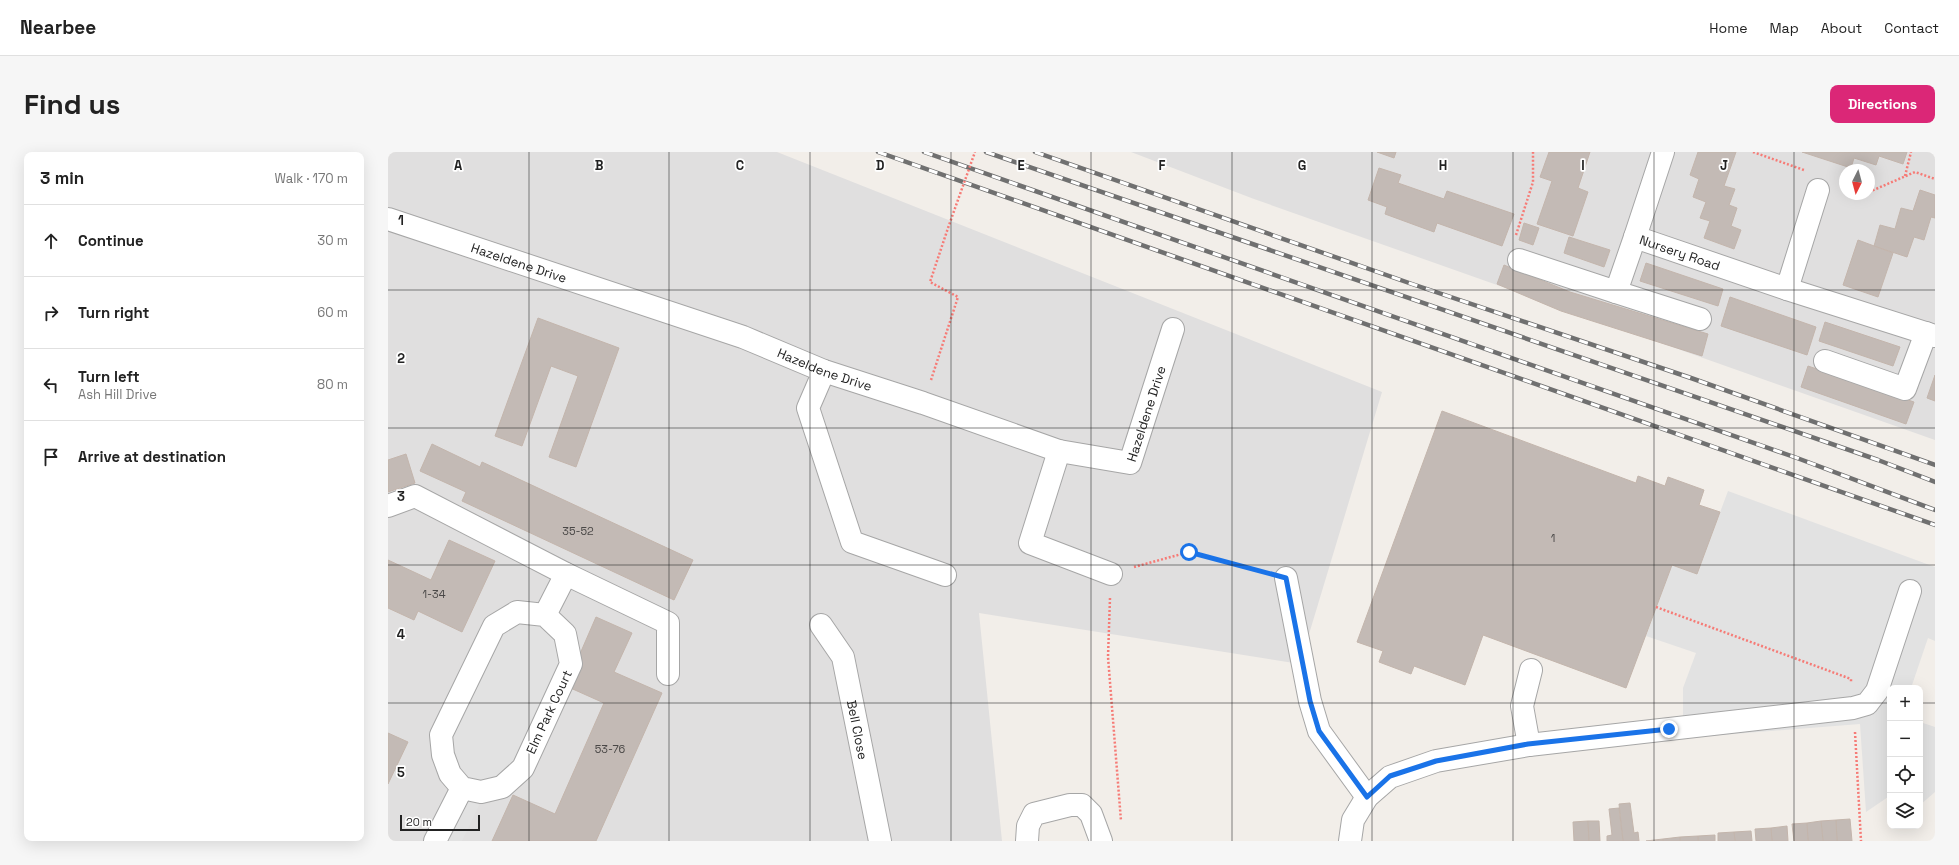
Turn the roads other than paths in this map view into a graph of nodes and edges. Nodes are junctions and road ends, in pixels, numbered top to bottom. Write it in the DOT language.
graph roads {
  1 [pos="1662,152"];
  2 [pos="1814,181"];
  3 [pos="388,219"];
  4 [pos="1635,237"];
  5 [pos="1519,260"];
  6 [pos="1787,289"];
  7 [pos="1616,292"];
  8 [pos="1700,319"];
  9 [pos="1173,329"];
  10 [pos="1930,335"];
  11 [pos="1825,361"];
  12 [pos="824,371"];
  13 [pos="1059,451"];
  14 [pos="388,506"];
  15 [pos="566,574"];
  16 [pos="1111,574"];
  17 [pos="945,575"];
  18 [pos="1286,578"];
  19 [pos="1910,591"];
  20 [pos="545,615"];
  21 [pos="821,625"];
  22 [pos="1531,670"];
  23 [pos="668,674"];
  24 [pos="1528,744"];
  25 [pos="462,788"];
  26 [pos="1367,797"];
  27 [pos="435,841"];
  28 [pos="880,841"];
  29 [pos="1027,841"];
  30 [pos="1101,841"];
  31 [pos="1350,841"];
  1 -- 4 [label="street, Nursery Road"];
  2 -- 6 [label="street"];
  3 -- 12 [label="street, Hazeldene Drive"];
  4 -- 6 [label="street, Nursery Road"];
  4 -- 7 [label="street"];
  5 -- 7 [label="street"];
  6 -- 10 [label="street, Nursery Road"];
  7 -- 8 [label="street"];
  9 -- 13 [label="street, Hazeldene Drive"];
  10 -- 11 [label="street"];
  12 -- 13 [label="street, Hazeldene Drive"];
  12 -- 17 [label="street"];
  13 -- 16 [label="street"];
  14 -- 15 [label="street"];
  15 -- 20 [label="street"];
  15 -- 23 [label="street"];
  18 -- 26 [label="street"];
  19 -- 24 [label="street"];
  20 -- 25 [label="street"];
  20 -- 25 [label="street, Elm Park Court"];
  21 -- 28 [label="street, Bell Close"];
  22 -- 24 [label="street"];
  24 -- 26 [label="street"];
  25 -- 27 [label="street"];
  26 -- 31 [label="street"];
  29 -- 30 [label="street"];
}
